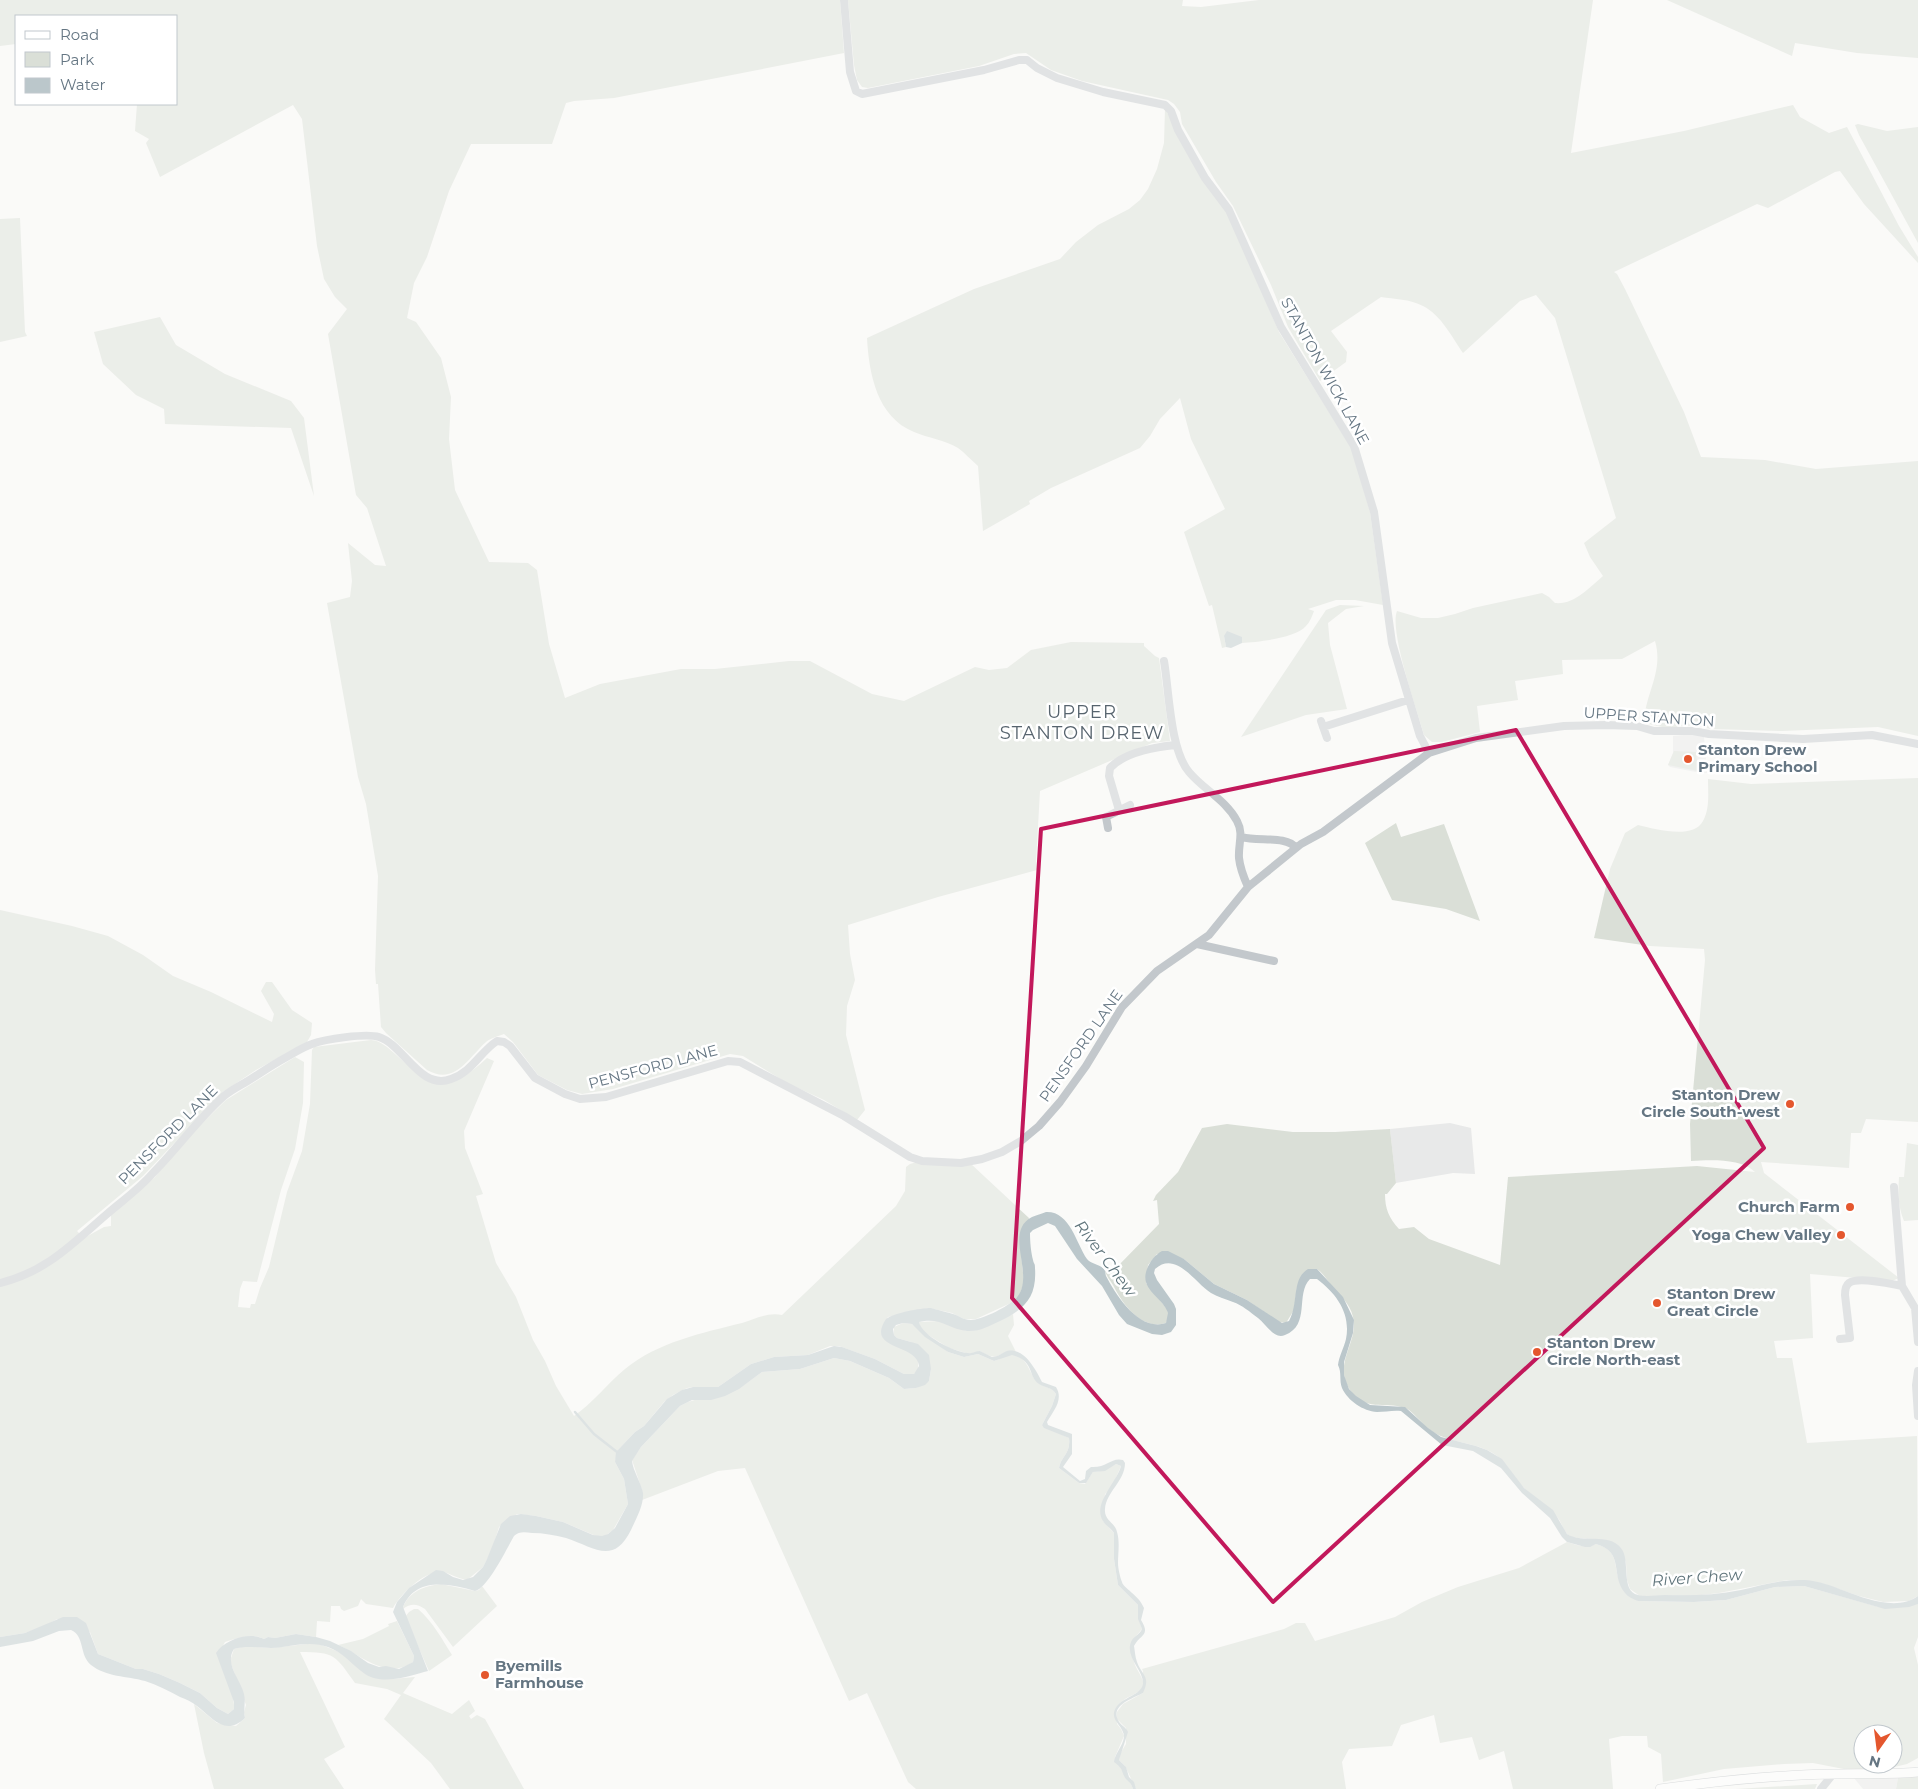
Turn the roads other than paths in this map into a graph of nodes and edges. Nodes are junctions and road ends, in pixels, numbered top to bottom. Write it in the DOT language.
graph roads {
  1 [pos="844,0"];
  2 [pos="1164,660"];
  3 [pos="1408,700"];
  4 [pos="1327,738"];
  5 [pos="1918,744"];
  6 [pos="1176,745"];
  7 [pos="1429,753"];
  8 [pos="1390,781"];
  9 [pos="1130,805"];
  10 [pos="1119,810"];
  11 [pos="1108,828"];
  12 [pos="1242,837"];
  13 [pos="1296,848"];
  14 [pos="1248,887"];
  15 [pos="1197,944"];
  16 [pos="1274,961"];
  17 [pos="1894,1187"];
  18 [pos="0,1283"];
  19 [pos="1902,1286"];
  20 [pos="1917,1308"];
  21 [pos="1840,1339"];
  22 [pos="1918,1342"];
  23 [pos="1918,1371"];
  24 [pos="1918,1416"];
  25 [pos="1917,1772"];
  26 [pos="1833,1774"];
  27 [pos="1660,1789"];
  28 [pos="1821,1789"];
  1 -- 3 [label="street, STANTON WICK LANE"];
  2 -- 6 [label="street"];
  3 -- 4 [label="street"];
  3 -- 7 [label="street, STANTON WICK LANE"];
  5 -- 7 [label="street, UPPER STANTON"];
  6 -- 10 [label="street"];
  6 -- 12 [label="street"];
  7 -- 8 [label="street, UPPER STANTON"];
  8 -- 13 [label="street, PENSFORD LANE"];
  9 -- 10 [label="street"];
  10 -- 11 [label="street"];
  12 -- 13 [label="street"];
  12 -- 14 [label="street"];
  13 -- 14 [label="street, PENSFORD LANE"];
  14 -- 15 [label="street, PENSFORD LANE"];
  15 -- 16 [label="street"];
  15 -- 18 [label="street, PENSFORD LANE"];
  17 -- 19 [label="street"];
  19 -- 20 [label="street"];
  19 -- 21 [label="street"];
  20 -- 22 [label="street"];
  23 -- 24 [label="street"];
  25 -- 26 [label="main road"];
  26 -- 27 [label="main road"];
  26 -- 28 [label="street"];
}
